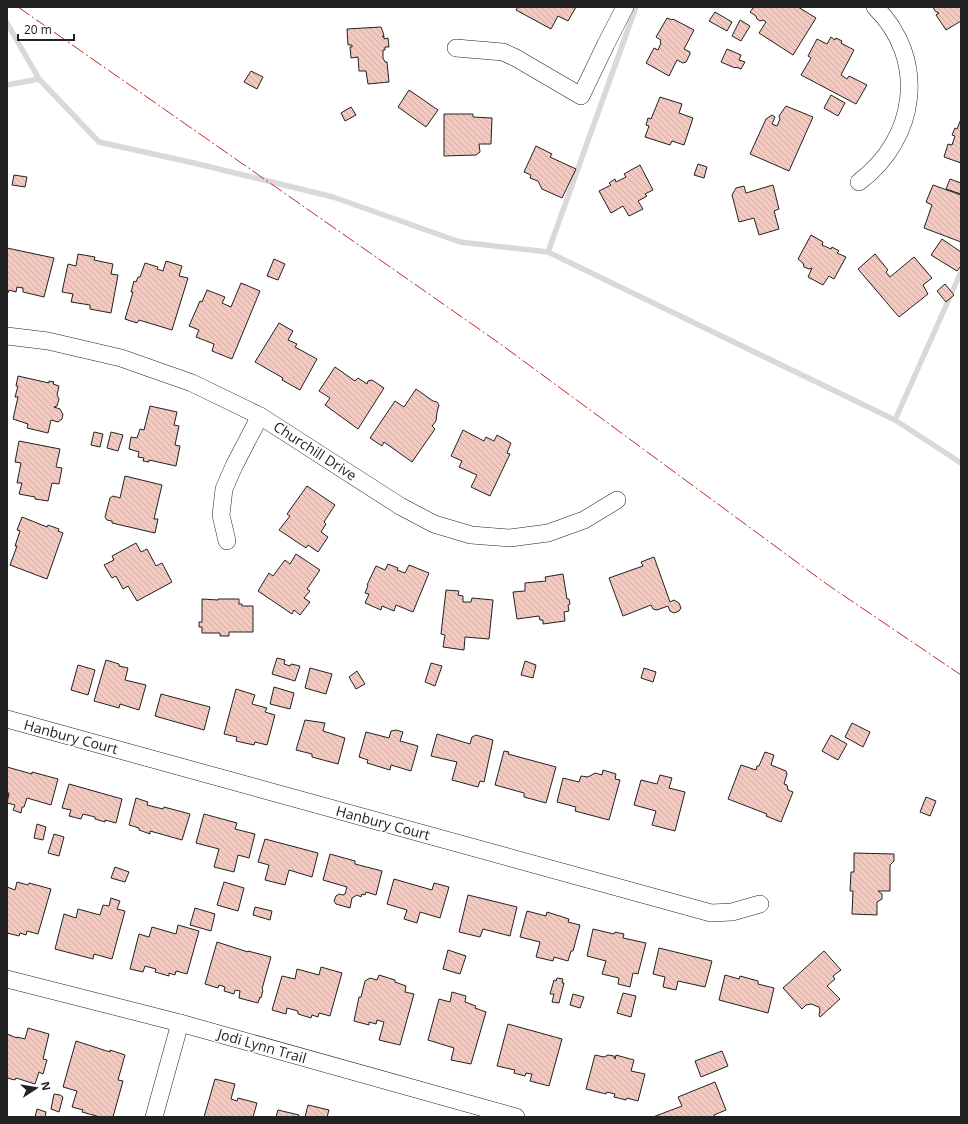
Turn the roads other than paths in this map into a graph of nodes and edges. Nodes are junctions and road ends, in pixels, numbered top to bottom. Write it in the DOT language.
graph roads {
  1 [pos="625,7"];
  2 [pos="875,7"];
  3 [pos="456,48"];
  4 [pos="858,182"];
  5 [pos="7,336"];
  6 [pos="260,416"];
  7 [pos="617,500"];
  8 [pos="226,541"];
  9 [pos="7,719"];
  10 [pos="760,904"];
  11 [pos="7,979"];
  12 [pos="180,1023"];
  13 [pos="154,1117"];
  14 [pos="516,1117"];
  1 -- 3 [label="street"];
  2 -- 4 [label="street"];
  5 -- 6 [label="street, Churchill Drive"];
  6 -- 7 [label="street, Churchill Drive"];
  6 -- 8 [label="street"];
  9 -- 10 [label="street, Hanbury Court"];
  11 -- 12 [label="street, Jodi Lynn Trail"];
  12 -- 13 [label="street"];
  12 -- 14 [label="street, Jodi Lynn Trail"];
}
